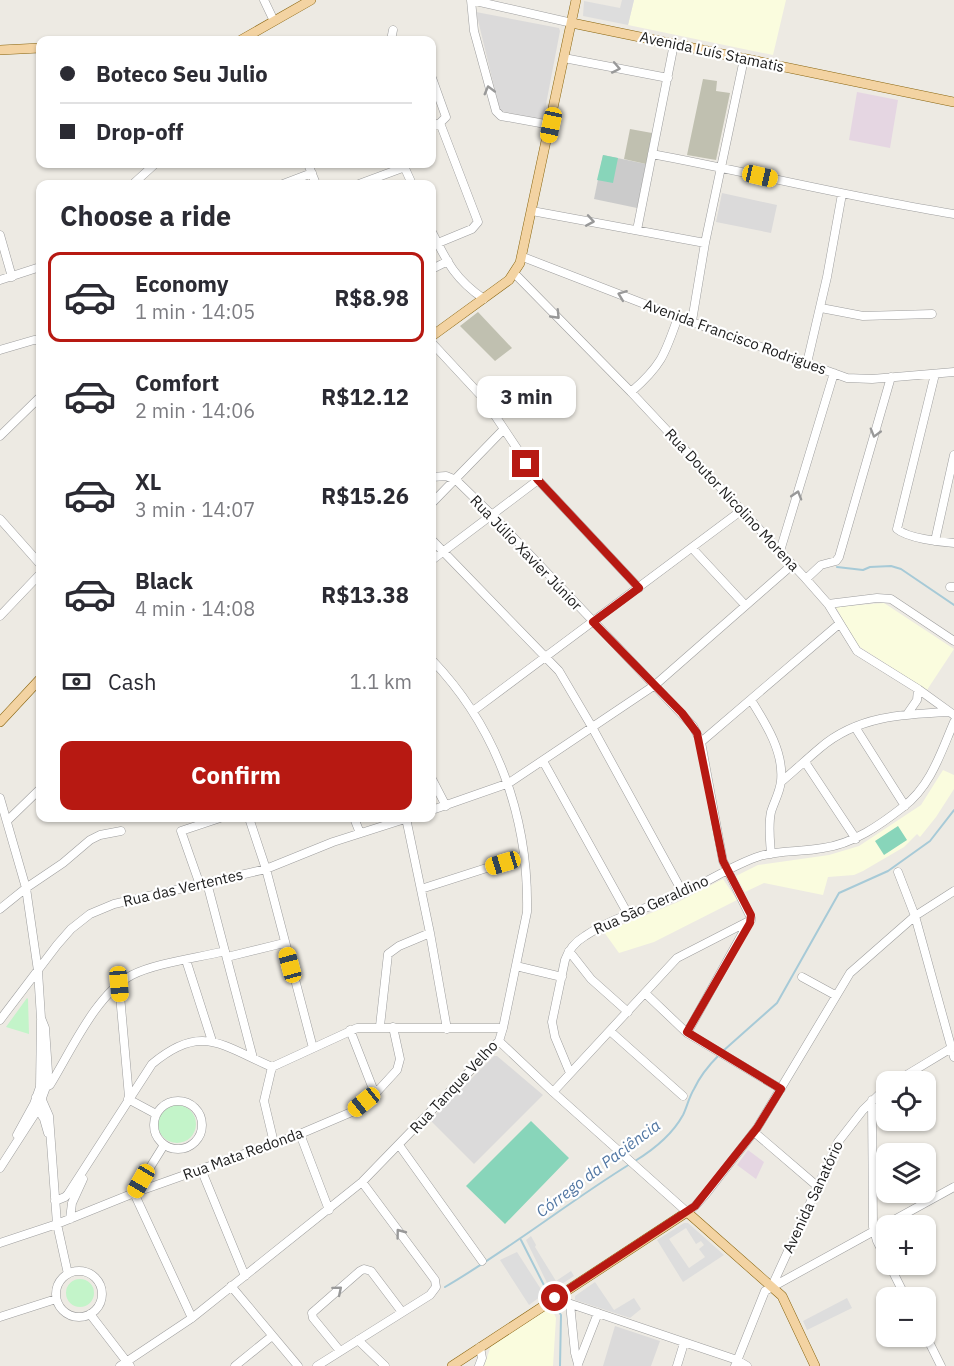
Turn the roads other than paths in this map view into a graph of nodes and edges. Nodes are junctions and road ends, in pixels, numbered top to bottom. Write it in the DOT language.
graph roads {
  1 [pos="264,0"];
  2 [pos="311,0"];
  3 [pos="471,0"];
  4 [pos="576,0"];
  5 [pos="485,2"];
  6 [pos="274,21"];
  7 [pos="572,23"];
  8 [pos="393,30"];
  9 [pos="248,36"];
  10 [pos="392,36"];
  11 [pos="674,44"];
  12 [pos="36,48"];
  13 [pos="0,50"];
  14 [pos="564,58"];
  15 [pos="744,59"];
  16 [pos="668,78"];
  17 [pos="436,88"];
  18 [pos="954,102"];
  19 [pos="436,125"];
  20 [pos="551,125"];
  21 [pos="652,154"];
  22 [pos="722,167"];
  23 [pos="151,168"];
  24 [pos="310,168"];
  25 [pos="397,168"];
  26 [pos="312,173"];
  27 [pos="137,180"];
  28 [pos="294,180"];
  29 [pos="315,180"];
  30 [pos="368,180"];
  31 [pos="842,194"];
  32 [pos="532,211"];
  33 [pos="954,214"];
  34 [pos="637,230"];
  35 [pos="0,235"];
  36 [pos="436,239"];
  37 [pos="438,243"];
  38 [pos="705,243"];
  39 [pos="523,257"];
  40 [pos="448,261"];
  41 [pos="436,267"];
  42 [pos="36,268"];
  43 [pos="514,274"];
  44 [pos="12,277"];
  45 [pos="0,280"];
  46 [pos="484,299"];
  47 [pos="820,308"];
  48 [pos="932,314"];
  49 [pos="678,316"];
  50 [pos="692,321"];
  51 [pos="436,333"];
  52 [pos="36,340"];
  53 [pos="436,348"];
  54 [pos="0,350"];
  55 [pos="807,363"];
  56 [pos="954,372"];
  57 [pos="834,373"];
  58 [pos="935,374"];
  59 [pos="891,377"];
  60 [pos="632,392"];
  61 [pos="36,402"];
  62 [pos="504,430"];
  63 [pos="0,436"];
  64 [pos="954,455"];
  65 [pos="436,477"];
  66 [pos="456,480"];
  67 [pos="538,480"];
  68 [pos="436,500"];
  69 [pos="742,510"];
  70 [pos="492,515"];
  71 [pos="0,519"];
  72 [pos="934,541"];
  73 [pos="954,543"];
  74 [pos="436,544"];
  75 [pos="692,548"];
  76 [pos="443,551"];
  77 [pos="780,551"];
  78 [pos="436,557"];
  79 [pos="36,560"];
  80 [pos="792,565"];
  81 [pos="36,578"];
  82 [pos="806,579"];
  83 [pos="639,588"];
  84 [pos="828,604"];
  85 [pos="745,605"];
  86 [pos="0,616"];
  87 [pos="593,622"];
  88 [pos="839,624"];
  89 [pos="954,641"];
  90 [pos="546,657"];
  91 [pos="436,665"];
  92 [pos="36,684"];
  93 [pos="655,685"];
  94 [pos="918,689"];
  95 [pos="751,700"];
  96 [pos="473,711"];
  97 [pos="908,713"];
  98 [pos="951,713"];
  99 [pos="0,722"];
  100 [pos="954,722"];
  101 [pos="592,727"];
  102 [pos="855,727"];
  103 [pos="701,742"];
  104 [pos="543,761"];
  105 [pos="805,762"];
  106 [pos="781,782"];
  107 [pos="509,783"];
  108 [pos="436,787"];
  109 [pos="36,793"];
  110 [pos="0,798"];
  111 [pos="446,806"];
  112 [pos="905,806"];
  113 [pos="436,809"];
  114 [pos="7,821"];
  115 [pos="208,822"];
  116 [pos="250,822"];
  117 [pos="356,822"];
  118 [pos="394,822"];
  119 [pos="408,822"];
  120 [pos="121,831"];
  121 [pos="360,833"];
  122 [pos="856,839"];
  123 [pos="771,854"];
  124 [pos="524,856"];
  125 [pos="266,869"];
  126 [pos="727,870"];
  127 [pos="898,872"];
  128 [pos="203,884"];
  129 [pos="26,888"];
  130 [pos="421,889"];
  131 [pos="954,891"];
  132 [pos="683,893"];
  133 [pos="0,909"];
  134 [pos="629,916"];
  135 [pos="915,916"];
  136 [pos="751,922"];
  137 [pos="430,933"];
  138 [pos="284,943"];
  139 [pos="569,951"];
  140 [pos="226,954"];
  141 [pos="186,960"];
  142 [pos="516,966"];
  143 [pos="38,971"];
  144 [pos="562,977"];
  145 [pos="802,977"];
  146 [pos="119,984"];
  147 [pos="645,993"];
  148 [pos="835,995"];
  149 [pos="628,1012"];
  150 [pos="0,1020"];
  151 [pos="380,1026"];
  152 [pos="393,1027"];
  153 [pos="503,1028"];
  154 [pos="447,1029"];
  155 [pos="350,1030"];
  156 [pos="610,1031"];
  157 [pos="687,1032"];
  158 [pos="213,1041"];
  159 [pos="499,1041"];
  160 [pos="953,1047"];
  161 [pos="312,1048"];
  162 [pos="72,1050"];
  163 [pos="954,1057"];
  164 [pos="253,1058"];
  165 [pos="44,1063"];
  166 [pos="272,1067"];
  167 [pos="913,1071"];
  168 [pos="570,1073"];
  169 [pos="43,1087"];
  170 [pos="781,1089"];
  171 [pos="553,1092"];
  172 [pos="375,1094"];
  173 [pos="683,1096"];
  174 [pos="876,1097"];
  175 [pos="129,1098"];
  176 [pos="872,1100"];
  177 [pos="38,1102"];
  178 [pos="156,1114"];
  179 [pos="754,1132"];
  180 [pos="300,1134"];
  181 [pos="274,1143"];
  182 [pos="164,1145"];
  183 [pos="399,1145"];
  184 [pos="0,1168"];
  185 [pos="201,1169"];
  186 [pos="362,1182"];
  187 [pos="817,1186"];
  188 [pos="954,1187"];
  189 [pos="134,1193"];
  190 [pos="69,1200"];
  191 [pos="55,1201"];
  192 [pos="329,1210"];
  193 [pos="687,1212"];
  194 [pos="70,1219"];
  195 [pos="57,1224"];
  196 [pos="874,1232"];
  197 [pos="876,1236"];
  198 [pos="0,1243"];
  199 [pos="482,1261"];
  200 [pos="68,1274"];
  201 [pos="778,1274"];
  202 [pos="245,1276"];
  203 [pos="785,1280"];
  204 [pos="231,1286"];
  205 [pos="772,1286"];
  206 [pos="554,1298"];
  207 [pos="56,1299"];
  208 [pos="570,1304"];
  209 [pos="402,1312"];
  210 [pos="598,1312"];
  211 [pos="90,1314"];
  212 [pos="0,1317"];
  213 [pos="192,1318"];
  214 [pos="272,1336"];
  215 [pos="358,1340"];
  216 [pos="684,1342"];
  217 [pos="480,1347"];
  218 [pos="931,1347"];
  219 [pos="340,1351"];
  220 [pos="736,1363"];
  221 [pos="126,1364"];
  222 [pos="578,1365"];
  223 [pos="938,1365"];
  224 [pos="235,1366"];
  225 [pos="298,1366"];
  226 [pos="317,1366"];
  227 [pos="386,1366"];
  228 [pos="452,1366"];
  229 [pos="479,1366"];
  230 [pos="677,1366"];
  231 [pos="747,1366"];
  232 [pos="815,1366"];
  1 -- 6 [label="street"];
  2 -- 6 [label="main road"];
  3 -- 5 [label="street, Avenida Luís Stamatis"];
  20 -- 3 [label="street, one-way"];
  4 -- 7 [label="main road"];
  5 -- 7 [label="street, Avenida Luís Stamatis"];
  6 -- 9 [label="main road"];
  7 -- 11 [label="main road, Avenida Luís Stamatis"];
  7 -- 14 [label="main road"];
  8 -- 10 [label="street"];
  11 -- 15 [label="main road, Avenida Luís Stamatis"];
  11 -- 16 [label="street"];
  12 -- 13 [label="main road"];
  14 -- 16 [label="street, one-way"];
  14 -- 20 [label="main road"];
  15 -- 18 [label="main road, Avenida Luís Stamatis"];
  15 -- 22 [label="street"];
  16 -- 21 [label="street"];
  17 -- 19 [label="street"];
  19 -- 37 [label="street"];
  20 -- 32 [label="main road"];
  21 -- 22 [label="street"];
  21 -- 34 [label="street"];
  22 -- 31 [label="street"];
  22 -- 38 [label="street"];
  23 -- 27 [label="street"];
  24 -- 26 [label="street"];
  25 -- 30 [label="street"];
  26 -- 28 [label="street"];
  26 -- 29 [label="street"];
  31 -- 33 [label="street"];
  31 -- 47 [label="street"];
  32 -- 34 [label="street, one-way"];
  32 -- 39 [label="main road"];
  34 -- 38 [label="street"];
  35 -- 44 [label="street"];
  36 -- 37 [label="street"];
  37 -- 40 [label="street"];
  38 -- 50 [label="street"];
  39 -- 43 [label="main road"];
  49 -- 39 [label="street, Avenida Francisco Rodrigues, one-way"];
  40 -- 41 [label="street"];
  40 -- 46 [label="street"];
  42 -- 44 [label="street"];
  43 -- 46 [label="main road"];
  43 -- 60 [label="street, Rua Doutor Nicolino Morena, one-way"];
  44 -- 45 [label="street"];
  46 -- 51 [label="main road"];
  47 -- 48 [label="street"];
  47 -- 55 [label="street"];
  49 -- 50 [label="street, Avenida Francisco Rodrigues"];
  49 -- 60 [label="street"];
  50 -- 55 [label="street, Avenida Francisco Rodrigues"];
  52 -- 54 [label="street"];
  53 -- 62 [label="street"];
  55 -- 57 [label="street, Avenida Francisco Rodrigues"];
  56 -- 58 [label="street, Avenida Francisco Rodrigues"];
  57 -- 59 [label="street, Avenida Francisco Rodrigues"];
  77 -- 57 [label="street, one-way"];
  58 -- 59 [label="street, Avenida Francisco Rodrigues"];
  58 -- 72 [label="street"];
  59 -- 82 [label="street, one-way"];
  60 -- 69 [label="street, Rua Doutor Nicolino Morena"];
  61 -- 63 [label="street"];
  62 -- 66 [label="street"];
  62 -- 67 [label="street"];
  64 -- 72 [label="street"];
  65 -- 66 [label="street"];
  66 -- 68 [label="street"];
  66 -- 70 [label="street, Rua Júlio Xavier Júnior"];
  67 -- 70 [label="street"];
  67 -- 83 [label="street"];
  69 -- 75 [label="street"];
  69 -- 77 [label="street, Rua Doutor Nicolino Morena"];
  70 -- 76 [label="street"];
  70 -- 87 [label="street, Rua Júlio Xavier Júnior"];
  71 -- 79 [label="street"];
  72 -- 73 [label="street"];
  74 -- 76 [label="street"];
  75 -- 83 [label="street"];
  75 -- 85 [label="street"];
  76 -- 78 [label="street"];
  76 -- 90 [label="street"];
  77 -- 80 [label="street, Rua Doutor Nicolino Morena"];
  80 -- 82 [label="street, Rua Doutor Nicolino Morena"];
  80 -- 85 [label="street"];
  81 -- 86 [label="street"];
  82 -- 84 [label="street, Rua Doutor Nicolino Morena"];
  83 -- 87 [label="street"];
  84 -- 88 [label="street, Rua Doutor Nicolino Morena"];
  84 -- 89 [label="street"];
  85 -- 93 [label="street"];
  87 -- 90 [label="street"];
  87 -- 93 [label="street, Rua Júlio Xavier Júnior"];
  88 -- 94 [label="street, Rua Doutor Nicolino Morena"];
  88 -- 95 [label="street"];
  90 -- 96 [label="street"];
  90 -- 101 [label="street"];
  91 -- 96 [label="street, Rua Tanque Velho"];
  92 -- 99 [label="main road"];
  93 -- 101 [label="street"];
  93 -- 103 [label="street, Rua Júlio Xavier Júnior"];
  94 -- 97 [label="street"];
  94 -- 98 [label="street, Rua Doutor Nicolino Morena"];
  95 -- 103 [label="street"];
  95 -- 106 [label="street"];
  96 -- 107 [label="street, Rua Tanque Velho"];
  97 -- 98 [label="street"];
  97 -- 102 [label="street"];
  100 -- 112 [label="street, Rua São Geraldino"];
  101 -- 104 [label="street"];
  101 -- 132 [label="street"];
  102 -- 105 [label="street"];
  102 -- 112 [label="street"];
  103 -- 126 [label="street, Rua Júlio Xavier Júnior"];
  104 -- 107 [label="street"];
  104 -- 134 [label="street"];
  105 -- 106 [label="street"];
  105 -- 122 [label="street"];
  106 -- 123 [label="street"];
  107 -- 111 [label="street"];
  107 -- 124 [label="street, Rua Tanque Velho"];
  108 -- 111 [label="street"];
  109 -- 114 [label="street"];
  110 -- 114 [label="street"];
  111 -- 113 [label="street"];
  112 -- 122 [label="street, Rua São Geraldino"];
  114 -- 129 [label="street"];
  115 -- 128 [label="street"];
  116 -- 125 [label="street"];
  117 -- 121 [label="street"];
  118 -- 121 [label="street, Rua das Vertentes"];
  119 -- 130 [label="street"];
  120 -- 129 [label="street"];
  121 -- 125 [label="street, Rua das Vertentes"];
  122 -- 123 [label="street, Rua São Geraldino"];
  123 -- 126 [label="street, Rua São Geraldino"];
  124 -- 130 [label="street"];
  124 -- 142 [label="street, Rua Tanque Velho"];
  125 -- 128 [label="street, Rua das Vertentes"];
  125 -- 138 [label="street"];
  126 -- 132 [label="street, Rua São Geraldino"];
  126 -- 136 [label="street, Rua Júlio Xavier Júnior"];
  127 -- 135 [label="street"];
  128 -- 140 [label="street"];
  128 -- 143 [label="street, Rua das Vertentes"];
  129 -- 133 [label="street"];
  129 -- 143 [label="street"];
  130 -- 137 [label="street"];
  131 -- 135 [label="street"];
  132 -- 134 [label="street, Rua São Geraldino"];
  134 -- 139 [label="street, Rua São Geraldino"];
  135 -- 148 [label="street"];
  135 -- 160 [label="street"];
  136 -- 147 [label="street"];
  136 -- 157 [label="street"];
  137 -- 151 [label="street"];
  137 -- 154 [label="street"];
  138 -- 140 [label="street"];
  138 -- 161 [label="street"];
  139 -- 144 [label="street"];
  139 -- 149 [label="street"];
  140 -- 141 [label="street"];
  140 -- 164 [label="street"];
  141 -- 146 [label="street"];
  141 -- 158 [label="street"];
  142 -- 144 [label="street"];
  142 -- 153 [label="street, Rua Tanque Velho"];
  143 -- 150 [label="street, Rua das Vertentes"];
  143 -- 165 [label="street"];
  144 -- 168 [label="street"];
  145 -- 148 [label="street"];
  146 -- 162 [label="street"];
  146 -- 175 [label="street"];
  147 -- 149 [label="street"];
  147 -- 157 [label="street"];
  148 -- 170 [label="street"];
  149 -- 156 [label="street"];
  151 -- 152 [label="street"];
  151 -- 155 [label="street"];
  152 -- 154 [label="street"];
  152 -- 172 [label="street, Rua Mata Redonda"];
  153 -- 154 [label="street"];
  153 -- 159 [label="street, Rua Tanque Velho"];
  155 -- 161 [label="street"];
  155 -- 172 [label="street"];
  156 -- 168 [label="street"];
  156 -- 173 [label="street"];
  157 -- 170 [label="street"];
  158 -- 164 [label="street"];
  158 -- 175 [label="street"];
  159 -- 171 [label="street"];
  159 -- 183 [label="street, Rua Tanque Velho"];
  160 -- 163 [label="street"];
  160 -- 167 [label="street"];
  161 -- 166 [label="street"];
  162 -- 165 [label="street"];
  162 -- 169 [label="street"];
  164 -- 166 [label="street"];
  165 -- 169 [label="street"];
  166 -- 181 [label="street"];
  168 -- 171 [label="street"];
  169 -- 177 [label="street"];
  170 -- 179 [label="street"];
  171 -- 193 [label="street"];
  172 -- 180 [label="street, Rua Mata Redonda"];
  174 -- 176 [label="street, Avenida Sanatório"];
  175 -- 178 [label="street"];
  175 -- 190 [label="street"];
  176 -- 187 [label="street, Avenida Sanatório"];
  176 -- 196 [label="street"];
  177 -- 184 [label="street"];
  177 -- 191 [label="street"];
  178 -- 182 [label="street"];
  178 -- 182 [label="street"];
  179 -- 187 [label="street"];
  179 -- 193 [label="street"];
  180 -- 181 [label="street, Rua Mata Redonda"];
  180 -- 192 [label="street"];
  181 -- 185 [label="street, Rua Mata Redonda"];
  182 -- 189 [label="street"];
  183 -- 186 [label="street, Rua Tanque Velho"];
  183 -- 199 [label="street"];
  185 -- 189 [label="street, Rua Mata Redonda"];
  185 -- 202 [label="street"];
  186 -- 192 [label="street, Rua Tanque Velho"];
  209 -- 186 [label="street, one-way"];
  187 -- 201 [label="street, Avenida Sanatório"];
  188 -- 196 [label="street"];
  189 -- 194 [label="street, Rua Mata Redonda"];
  189 -- 213 [label="street"];
  190 -- 191 [label="street"];
  190 -- 194 [label="street"];
  191 -- 195 [label="street"];
  192 -- 202 [label="street, Rua Tanque Velho"];
  193 -- 205 [label="main road"];
  193 -- 206 [label="main road"];
  194 -- 195 [label="street, Rua Mata Redonda"];
  195 -- 198 [label="street, Rua Mata Redonda"];
  195 -- 200 [label="street"];
  196 -- 197 [label="street"];
  196 -- 203 [label="street"];
  200 -- 207 [label="street"];
  200 -- 211 [label="street"];
  201 -- 203 [label="street"];
  201 -- 205 [label="street, Avenida Sanatório"];
  202 -- 204 [label="street, Rua Tanque Velho"];
  203 -- 205 [label="street"];
  204 -- 213 [label="street, Rua Tanque Velho"];
  204 -- 214 [label="street"];
  205 -- 220 [label="street, Avenida Sanatório"];
  205 -- 232 [label="main road"];
  206 -- 208 [label="street"];
  206 -- 217 [label="main road"];
  207 -- 211 [label="street"];
  207 -- 212 [label="street"];
  208 -- 210 [label="street"];
  208 -- 222 [label="street"];
  209 -- 215 [label="street"];
  219 -- 209 [label="street, one-way"];
  210 -- 216 [label="street"];
  210 -- 222 [label="street"];
  211 -- 221 [label="street"];
  213 -- 221 [label="street, Rua Tanque Velho"];
  214 -- 224 [label="street"];
  214 -- 225 [label="street"];
  215 -- 219 [label="street"];
  215 -- 227 [label="street"];
  216 -- 220 [label="street"];
  216 -- 230 [label="street"];
  217 -- 228 [label="main road"];
  217 -- 229 [label="street"];
  218 -- 223 [label="street"];
  219 -- 226 [label="street"];
  220 -- 231 [label="street"];
}
